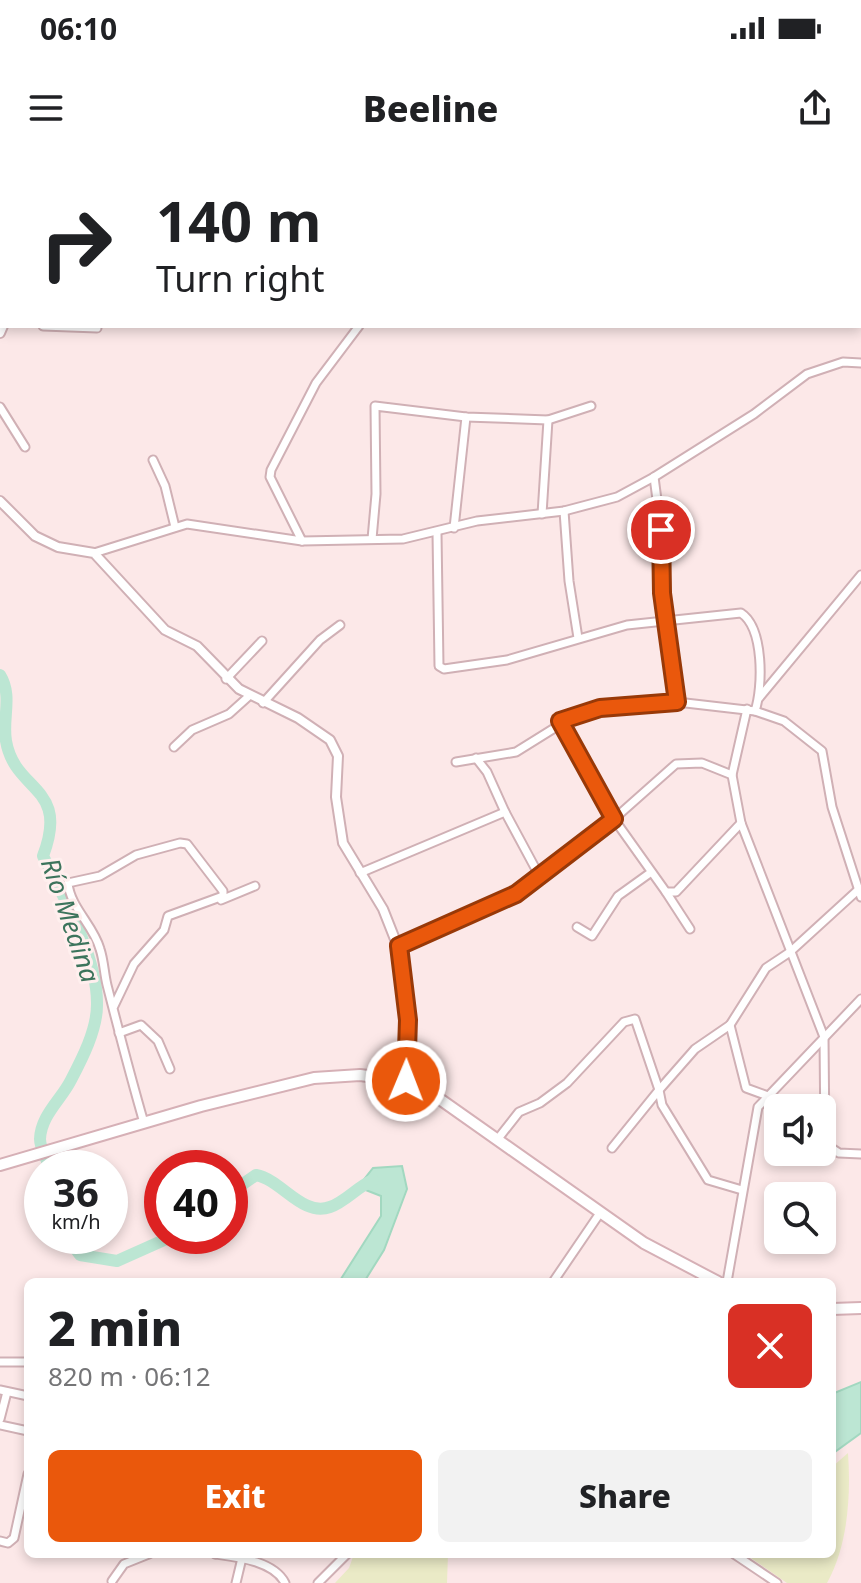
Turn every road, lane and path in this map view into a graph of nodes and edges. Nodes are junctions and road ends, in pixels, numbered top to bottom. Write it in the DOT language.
graph roads {
  1 [pos="357,328"];
  2 [pos="861,363"];
  3 [pos="591,406"];
  4 [pos="0,407"];
  5 [pos="466,417"];
  6 [pos="548,420"];
  7 [pos="25,447"];
  8 [pos="153,460"];
  9 [pos="654,477"];
  10 [pos="0,501"];
  11 [pos="564,511"];
  12 [pos="542,514"];
  13 [pos="175,527"];
  14 [pos="454,528"];
  15 [pos="437,533"];
  16 [pos="372,539"];
  17 [pos="302,541"];
  18 [pos="94,553"];
  19 [pos="861,575"];
  20 [pos="665,620"];
  21 [pos="340,625"];
  22 [pos="578,638"];
  23 [pos="262,641"];
  24 [pos="226,679"];
  25 [pos="249,696"];
  26 [pos="759,698"];
  27 [pos="677,702"];
  28 [pos="263,703"];
  29 [pos="751,710"];
  30 [pos="560,721"];
  31 [pos="174,747"];
  32 [pos="476,758"];
  33 [pos="456,762"];
  34 [pos="732,775"];
  35 [pos="505,812"];
  36 [pos="614,819"];
  37 [pos="741,823"];
  38 [pos="360,873"];
  39 [pos="650,873"];
  40 [pos="540,877"];
  41 [pos="255,886"];
  42 [pos="666,892"];
  43 [pos="860,893"];
  44 [pos="221,900"];
  45 [pos="577,927"];
  46 [pos="690,929"];
  47 [pos="399,946"];
  48 [pos="790,952"];
  49 [pos="861,999"];
  50 [pos="113,1008"];
  51 [pos="730,1025"];
  52 [pos="119,1033"];
  53 [pos="824,1037"];
  54 [pos="170,1069"];
  55 [pos="406,1081"];
  56 [pos="659,1090"];
  57 [pos="770,1094"];
  58 [pos="764,1095"];
  59 [pos="764,1102"];
  60 [pos="144,1123"];
  61 [pos="497,1140"];
  62 [pos="612,1148"];
  63 [pos="861,1154"];
  64 [pos="0,1165"];
  65 [pos="742,1190"];
  66 [pos="600,1213"];
  67 [pos="556,1278"];
  68 [pos="710,1278"];
  69 [pos="728,1278"];
  70 [pos="861,1308"];
  71 [pos="836,1309"];
  72 [pos="0,1362"];
  73 [pos="24,1362"];
  74 [pos="4,1391"];
  75 [pos="24,1395"];
  76 [pos="0,1422"];
  77 [pos="24,1430"];
  78 [pos="24,1492"];
  79 [pos="0,1541"];
  80 [pos="139,1558"];
  81 [pos="242,1558"];
  82 [pos="343,1558"];
  83 [pos="740,1558"];
  84 [pos="112,1581"];
  85 [pos="236,1583"];
  86 [pos="285,1583"];
  87 [pos="318,1583"];
  88 [pos="777,1583"];
  1 -- 17 [label="street"];
  2 -- 9 [label="street"];
  3 -- 6 [label="street"];
  4 -- 7 [label="street"];
  5 -- 6 [label="street"];
  5 -- 14 [label="street"];
  5 -- 16 [label="street"];
  6 -- 12 [label="street"];
  8 -- 13 [label="street"];
  9 -- 11 [label="street"];
  9 -- 20 [label="street"];
  10 -- 18 [label="street"];
  11 -- 12 [label="street"];
  11 -- 22 [label="street"];
  12 -- 14 [label="street"];
  13 -- 17 [label="street"];
  13 -- 18 [label="street"];
  14 -- 15 [label="street"];
  15 -- 16 [label="street"];
  15 -- 22 [label="street"];
  16 -- 17 [label="street"];
  18 -- 24 [label="street"];
  19 -- 26 [label="street"];
  20 -- 22 [label="street"];
  20 -- 26 [label="street"];
  20 -- 27 [label="street"];
  21 -- 28 [label="street"];
  23 -- 24 [label="street"];
  24 -- 25 [label="street"];
  25 -- 28 [label="street"];
  25 -- 31 [label="street"];
  26 -- 29 [label="street"];
  27 -- 29 [label="street"];
  27 -- 30 [label="street"];
  28 -- 38 [label="street"];
  29 -- 34 [label="street"];
  29 -- 43 [label="street"];
  30 -- 32 [label="street"];
  30 -- 36 [label="street"];
  32 -- 33 [label="street"];
  32 -- 35 [label="street"];
  34 -- 36 [label="street"];
  34 -- 37 [label="street"];
  35 -- 38 [label="street"];
  35 -- 40 [label="street"];
  36 -- 39 [label="street"];
  36 -- 40 [label="street"];
  37 -- 42 [label="street"];
  37 -- 48 [label="street"];
  38 -- 47 [label="street"];
  39 -- 42 [label="street"];
  39 -- 45 [label="street"];
  40 -- 47 [label="street"];
  41 -- 44 [label="street"];
  42 -- 46 [label="street"];
  43 -- 48 [label="street"];
  44 -- 50 [label="street"];
  44 -- 50 [label="street"];
  47 -- 55 [label="street"];
  48 -- 51 [label="street"];
  48 -- 53 [label="street"];
  49 -- 53 [label="street"];
  50 -- 52 [label="street"];
  51 -- 56 [label="street"];
  51 -- 58 [label="street"];
  52 -- 54 [label="street"];
  52 -- 60 [label="street"];
  53 -- 57 [label="street"];
  53 -- 63 [label="street"];
  55 -- 60 [label="main road"];
  55 -- 61 [label="main road"];
  56 -- 61 [label="street"];
  56 -- 62 [label="street"];
  56 -- 65 [label="street"];
  59 -- 65 [label="street"];
  60 -- 64 [label="main road"];
  61 -- 66 [label="main road"];
  65 -- 69 [label="street"];
  66 -- 67 [label="street"];
  66 -- 68 [label="main road"];
  70 -- 71 [label="main road"];
  72 -- 73 [label="street"];
  74 -- 75 [label="street"];
  74 -- 76 [label="street"];
  76 -- 77 [label="street"];
  78 -- 79 [label="street"];
  80 -- 84 [label="street"];
  81 -- 85 [label="street"];
  81 -- 86 [label="street"];
  82 -- 87 [label="street"];
  83 -- 88 [label="street"];
}
